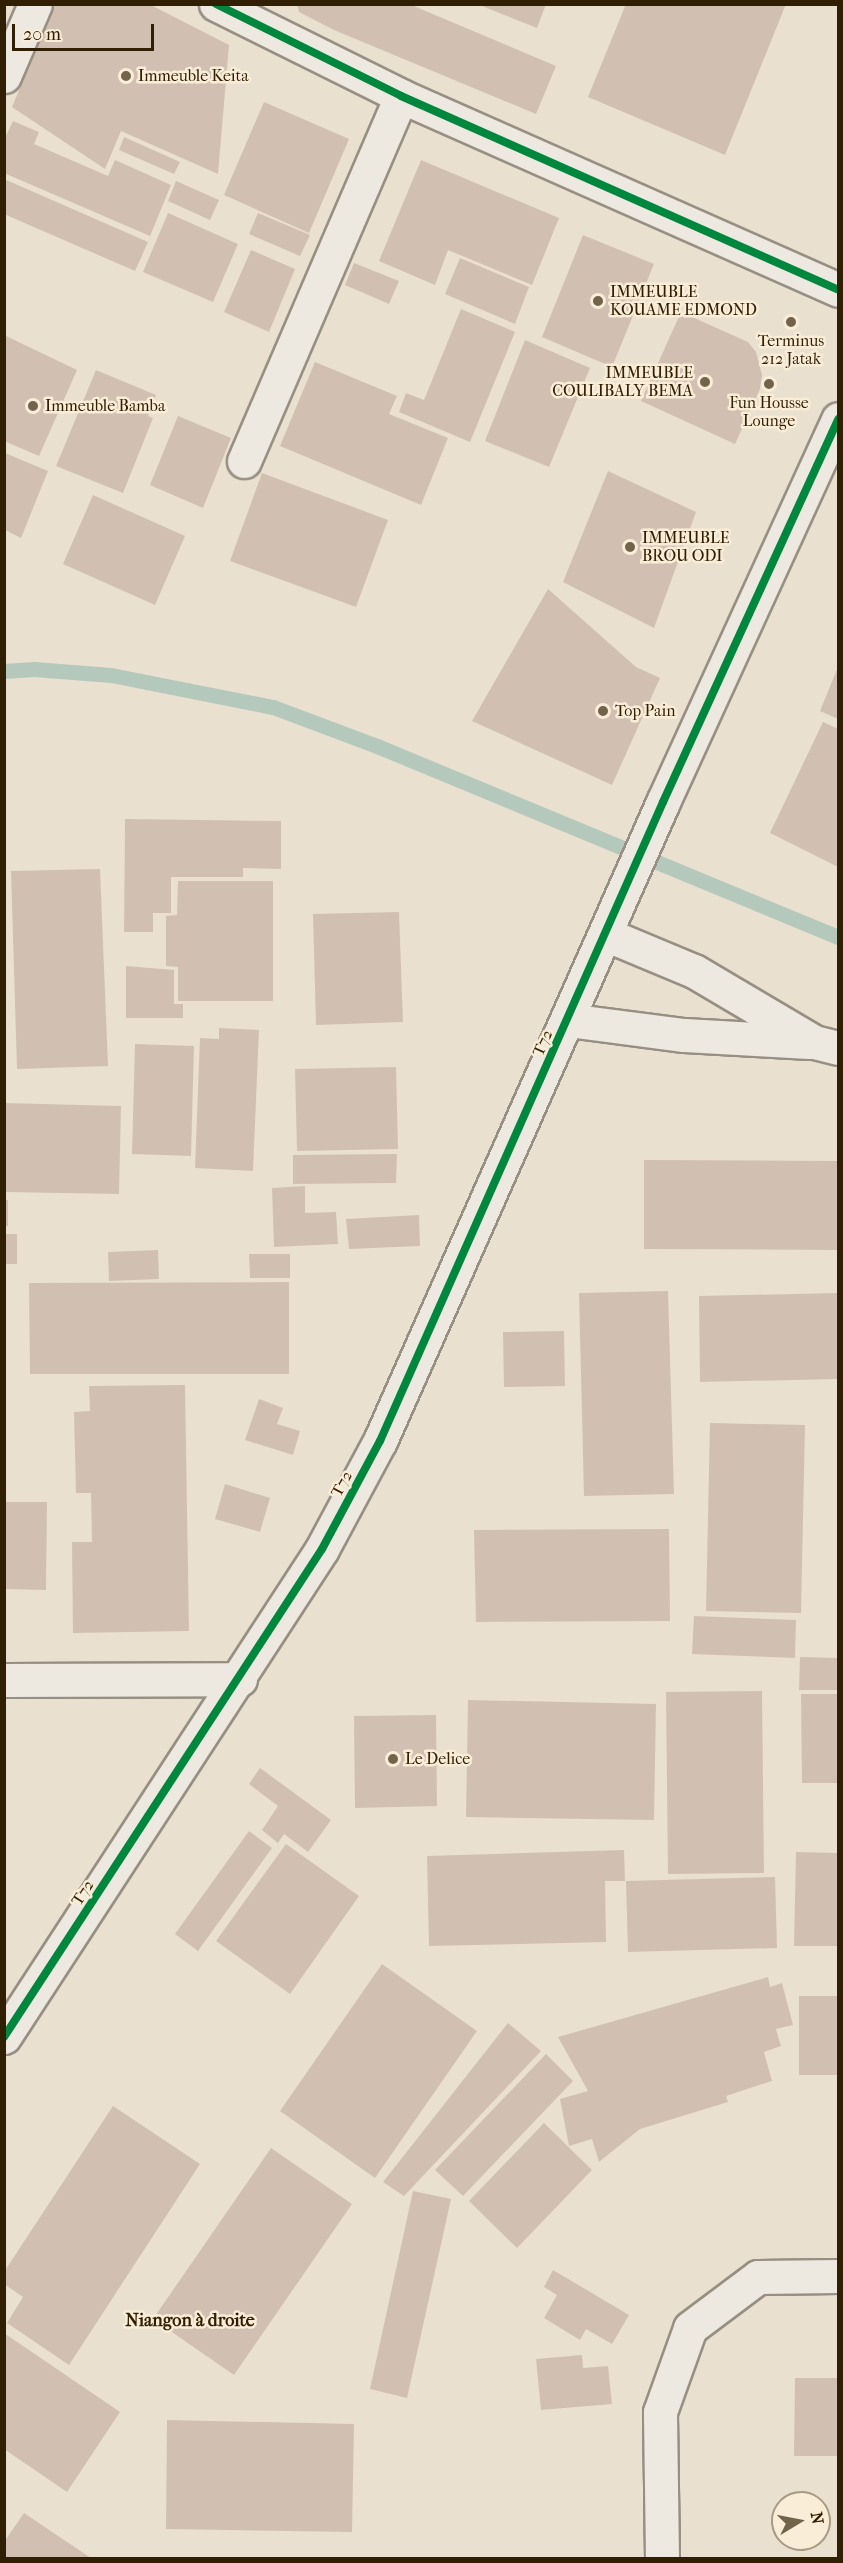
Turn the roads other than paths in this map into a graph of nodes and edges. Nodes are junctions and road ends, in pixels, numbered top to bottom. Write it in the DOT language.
graph roads {
  1 [pos="35,4"];
  2 [pos="228,7"];
  3 [pos="4,76"];
  4 [pos="401,96"];
  5 [pos="838,290"];
  6 [pos="838,419"];
  7 [pos="244,461"];
  8 [pos="606,934"];
  9 [pos="568,1020"];
  10 [pos="826,1045"];
  11 [pos="240,1679"];
  12 [pos="4,1680"];
  13 [pos="4,2037"];
  14 [pos="838,2276"];
  15 [pos="662,2559"];
  1 -- 3 [label="street"];
  2 -- 4 [label="street"];
  4 -- 5 [label="street"];
  4 -- 7 [label="street"];
  6 -- 8 [label="street, T72"];
  8 -- 9 [label="street, T72"];
  8 -- 10 [label="street"];
  9 -- 10 [label="street"];
  9 -- 11 [label="street, T72"];
  11 -- 12 [label="street"];
  11 -- 13 [label="street, T72"];
  14 -- 15 [label="street"];
}
